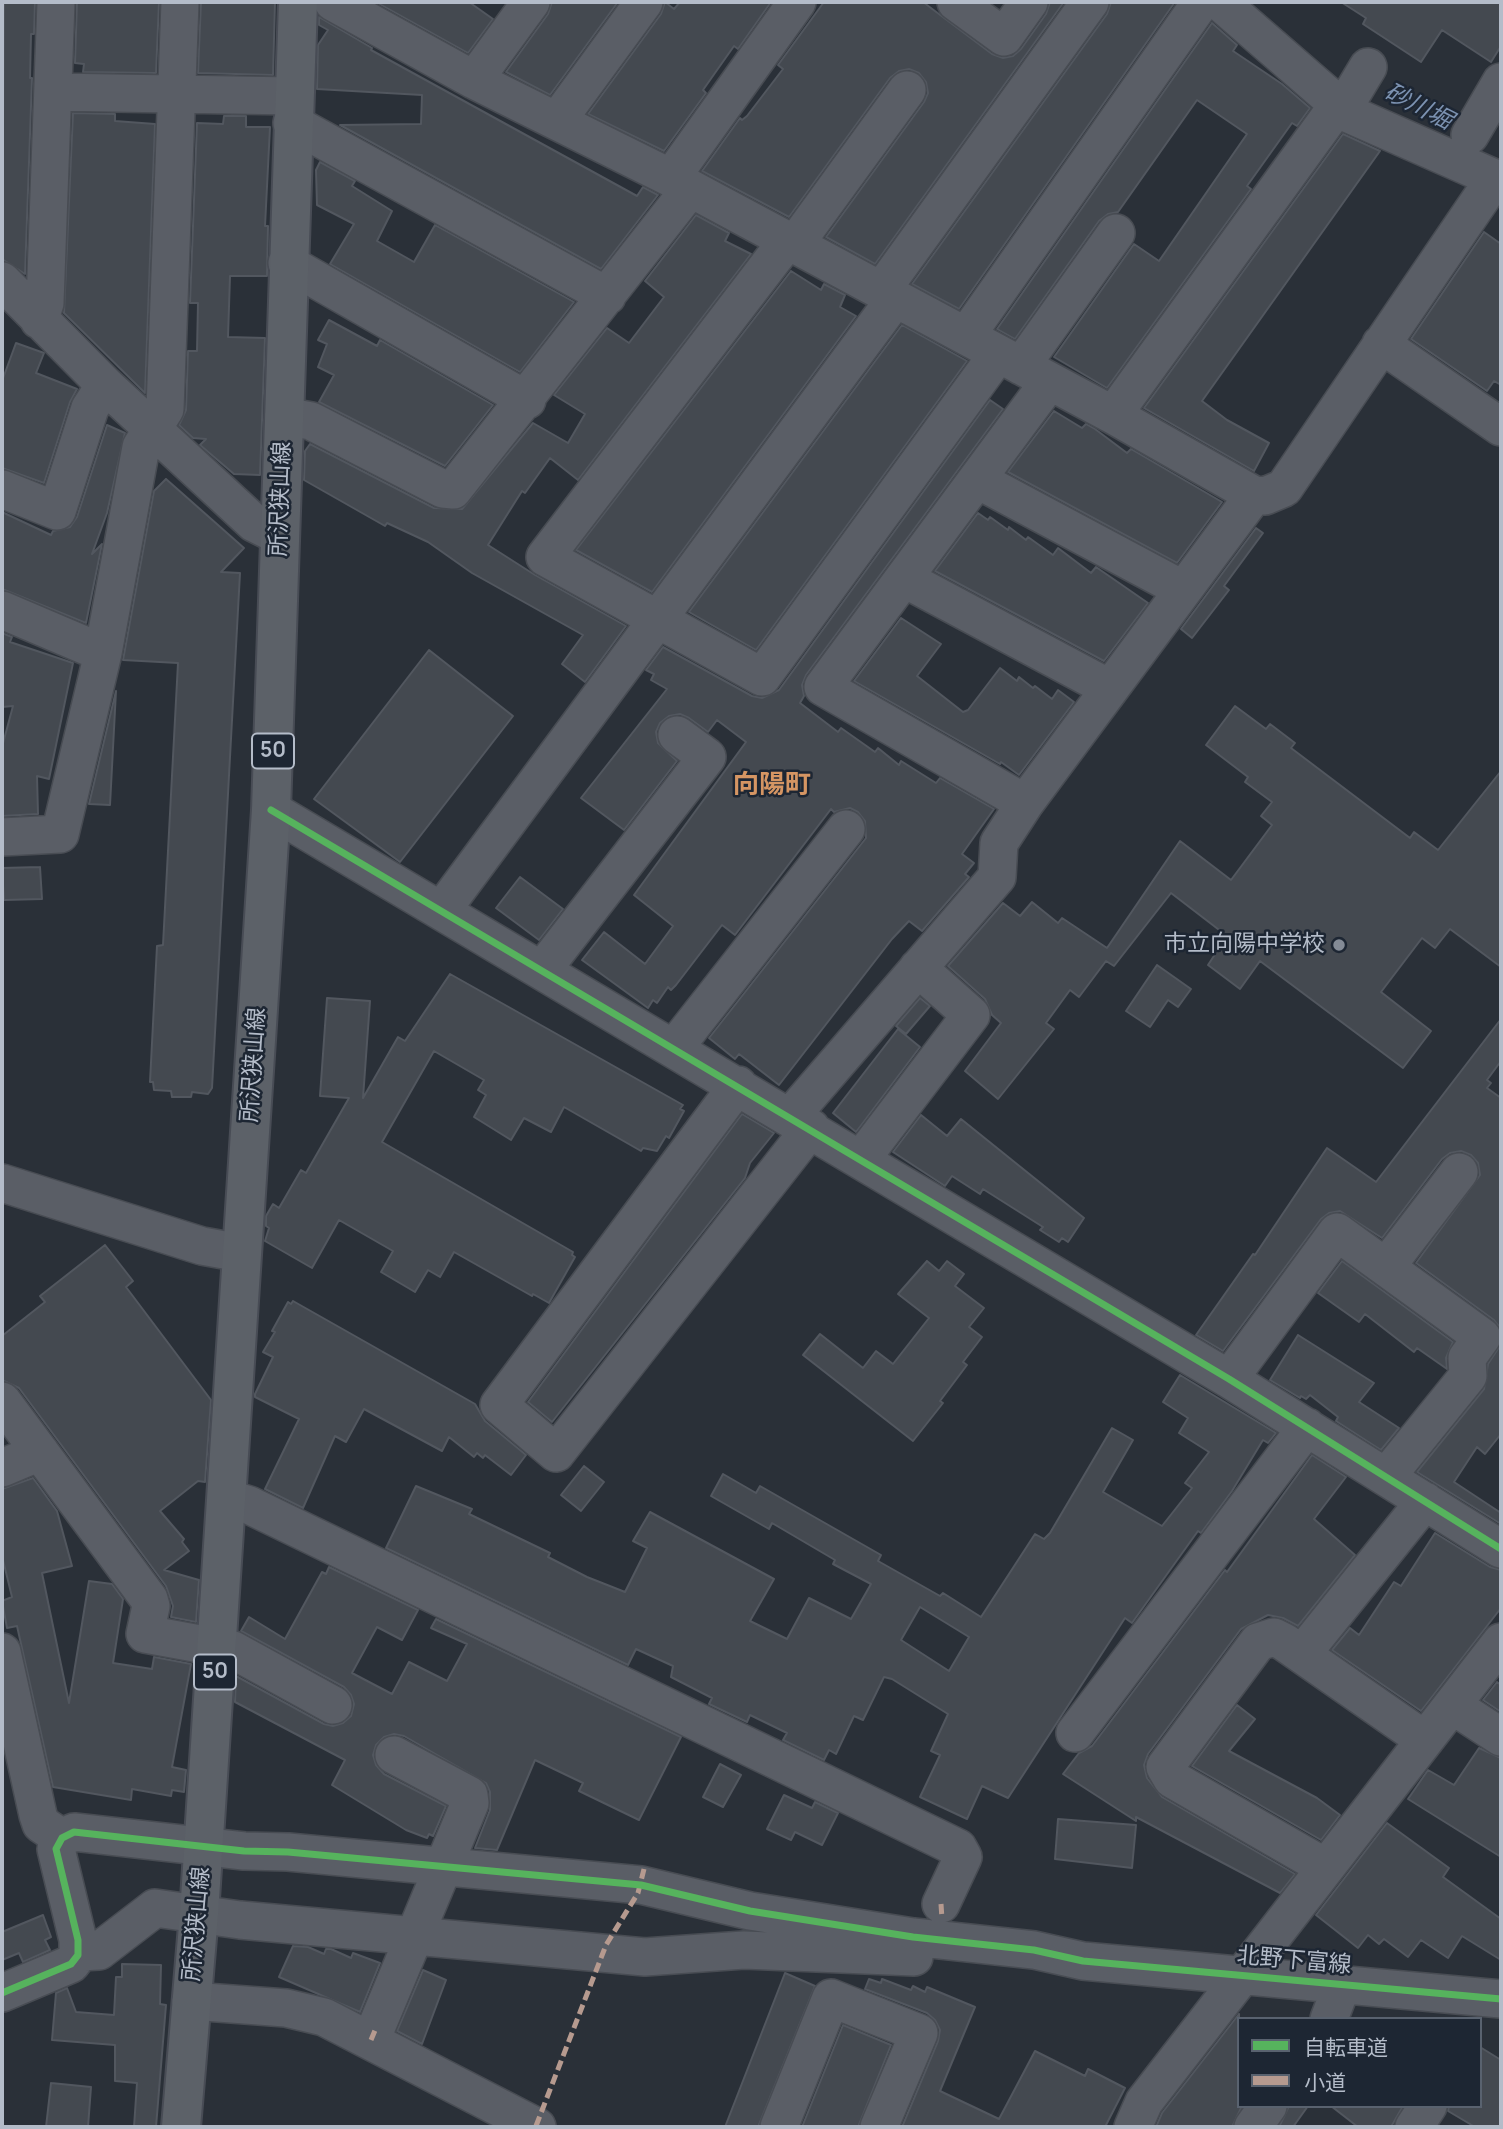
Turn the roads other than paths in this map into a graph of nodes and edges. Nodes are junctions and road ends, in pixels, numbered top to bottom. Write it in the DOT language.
graph roads {
  1 [pos="56,2"];
  2 [pos="180,2"];
  3 [pos="298,2"];
  4 [pos="333,2"];
  5 [pos="531,2"];
  6 [pos="644,2"];
  7 [pos="797,2"];
  8 [pos="956,2"];
  9 [pos="1029,2"];
  10 [pos="1090,2"];
  11 [pos="1200,2"];
  12 [pos="1220,2"];
  13 [pos="389,14"];
  14 [pos="1368,67"];
  15 [pos="474,80"];
  16 [pos="1501,82"];
  17 [pos="906,89"];
  18 [pos="52,92"];
  19 [pos="176,95"];
  20 [pos="1338,105"];
  21 [pos="292,110"];
  22 [pos="557,121"];
  23 [pos="1471,135"];
  24 [pos="1498,180"];
  25 [pos="681,183"];
  26 [pos="1116,233"];
  27 [pos="791,243"];
  28 [pos="287,263"];
  29 [pos="2,281"];
  30 [pos="888,295"];
  31 [pos="607,296"];
  32 [pos="39,320"];
  33 [pos="965,336"];
  34 [pos="1381,344"];
  35 [pos="1022,367"];
  36 [pos="105,385"];
  37 [pos="527,400"];
  38 [pos="1113,415"];
  39 [pos="284,416"];
  40 [pos="1497,416"];
  41 [pos="153,428"];
  42 [pos="978,480"];
  43 [pos="2,489"];
  44 [pos="1254,495"];
  45 [pos="280,536"];
  46 [pos="905,579"];
  47 [pos="1182,589"];
  48 [pos="2,610"];
  49 [pos="657,620"];
  50 [pos="103,653"];
  51 [pos="1109,688"];
  52 [pos="677,736"];
  53 [pos="1025,803"];
  54 [pos="271,810"];
  55 [pos="846,828"];
  56 [pos="2,837"];
  57 [pos="442,910"];
  58 [pos="918,968"];
  59 [pos="543,970"];
  60 [pos="675,1047"];
  61 [pos="738,1084"];
  62 [pos="801,1122"];
  63 [pos="862,1158"];
  64 [pos="1459,1172"];
  65 [pos="2,1182"];
  66 [pos="241,1253"];
  67 [pos="1386,1267"];
  68 [pos="1229,1379"];
  69 [pos="2,1401"];
  70 [pos="1307,1427"];
  71 [pos="40,1452"];
  72 [pos="2,1468"];
  73 [pos="1387,1476"];
  74 [pos="227,1498"];
  75 [pos="1425,1501"];
  76 [pos="1501,1549"];
  77 [pos="1501,1642"];
  78 [pos="216,1646"];
  79 [pos="2,1652"];
  80 [pos="1302,1654"];
  81 [pos="333,1705"];
  82 [pos="1452,1705"];
  83 [pos="1075,1732"];
  84 [pos="1501,1737"];
  85 [pos="1425,1740"];
  86 [pos="394,1755"];
  87 [pos="62,1838"];
  88 [pos="204,1845"];
  89 [pos="442,1867"];
  90 [pos="1325,1867"];
  91 [pos="941,1904"];
  92 [pos="199,1914"];
  93 [pos="414,1935"];
  94 [pos="79,1952"];
  95 [pos="1083,1961"];
  96 [pos="1240,1977"];
  97 [pos="1342,1985"];
  98 [pos="2,1993"];
  99 [pos="191,2001"];
  100 [pos="1495,2004"];
  101 [pos="1330,2017"];
  102 [pos="376,2028"];
  103 [pos="1267,2108"];
  104 [pos="1427,2108"];
  105 [pos="181,2127"];
  106 [pos="537,2127"];
  107 [pos="779,2127"];
  108 [pos="878,2127"];
  109 [pos="1133,2127"];
  110 [pos="1253,2127"];
  111 [pos="1414,2127"];
  1 -- 18 [label="street"];
  2 -- 19 [label="street"];
  3 -- 21 [label="main road, 所沢狭山線 / 50"];
  4 -- 13 [label="street"];
  5 -- 15 [label="street"];
  6 -- 22 [label="street"];
  7 -- 25 [label="street"];
  8 -- 9 [label="street"];
  10 -- 30 [label="street"];
  11 -- 33 [label="street"];
  12 -- 20 [label="street"];
  13 -- 15 [label="street"];
  14 -- 20 [label="street"];
  15 -- 22 [label="street"];
  16 -- 23 [label="street"];
  17 -- 27 [label="street"];
  18 -- 19 [label="street"];
  18 -- 32 [label="street"];
  19 -- 21 [label="street"];
  19 -- 41 [label="street"];
  20 -- 24 [label="street"];
  20 -- 38 [label="street"];
  21 -- 28 [label="main road, 所沢狭山線 / 50"];
  21 -- 31 [label="street"];
  22 -- 25 [label="street"];
  24 -- 34 [label="street"];
  25 -- 27 [label="street"];
  25 -- 31 [label="street"];
  26 -- 35 [label="street"];
  27 -- 30 [label="street"];
  27 -- 49 [label="street"];
  28 -- 37 [label="street"];
  28 -- 39 [label="main road, 所沢狭山線 / 50"];
  29 -- 32 [label="street"];
  30 -- 33 [label="street"];
  30 -- 49 [label="street"];
  31 -- 37 [label="street"];
  32 -- 36 [label="street"];
  33 -- 35 [label="street"];
  34 -- 40 [label="street"];
  34 -- 44 [label="street"];
  35 -- 38 [label="street"];
  35 -- 42 [label="street"];
  35 -- 49 [label="street"];
  36 -- 41 [label="street"];
  36 -- 43 [label="street"];
  37 -- 39 [label="street"];
  38 -- 44 [label="street"];
  39 -- 45 [label="main road, 所沢狭山線 / 50"];
  41 -- 45 [label="street"];
  41 -- 50 [label="street"];
  42 -- 46 [label="street"];
  42 -- 47 [label="street"];
  44 -- 47 [label="street"];
  45 -- 54 [label="main road, 所沢狭山線 / 50"];
  46 -- 51 [label="street"];
  46 -- 53 [label="street"];
  47 -- 51 [label="street"];
  48 -- 50 [label="street"];
  49 -- 57 [label="street"];
  50 -- 56 [label="street"];
  51 -- 53 [label="street"];
  52 -- 59 [label="street"];
  53 -- 58 [label="street"];
  54 -- 57 [label="street"];
  54 -- 66 [label="main road, 所沢狭山線 / 50"];
  55 -- 60 [label="street"];
  57 -- 59 [label="street"];
  58 -- 62 [label="street"];
  58 -- 63 [label="street"];
  59 -- 60 [label="street"];
  60 -- 61 [label="street"];
  61 -- 62 [label="street"];
  61 -- 62 [label="street"];
  62 -- 63 [label="street"];
  63 -- 68 [label="street"];
  64 -- 67 [label="street"];
  65 -- 66 [label="street"];
  66 -- 74 [label="main road, 所沢狭山線 / 50"];
  67 -- 68 [label="street"];
  67 -- 73 [label="street"];
  68 -- 70 [label="street"];
  69 -- 71 [label="street"];
  70 -- 73 [label="street"];
  70 -- 83 [label="street"];
  71 -- 72 [label="street"];
  71 -- 78 [label="street"];
  73 -- 75 [label="street"];
  74 -- 78 [label="main road, 所沢狭山線 / 50"];
  74 -- 91 [label="street"];
  75 -- 76 [label="street"];
  75 -- 80 [label="street"];
  77 -- 82 [label="street"];
  78 -- 81 [label="street"];
  78 -- 88 [label="main road, 所沢狭山線 / 50"];
  79 -- 87 [label="street"];
  80 -- 85 [label="street"];
  80 -- 90 [label="street"];
  82 -- 84 [label="street"];
  82 -- 85 [label="street"];
  85 -- 90 [label="street"];
  86 -- 89 [label="street"];
  87 -- 88 [label="street"];
  87 -- 94 [label="street"];
  88 -- 89 [label="street"];
  88 -- 92 [label="main road, 所沢狭山線 / 50"];
  89 -- 93 [label="street"];
  89 -- 95 [label="street"];
  90 -- 96 [label="street"];
  92 -- 93 [label="street"];
  92 -- 94 [label="street"];
  92 -- 99 [label="main road, 所沢狭山線 / 50"];
  93 -- 95 [label="street"];
  93 -- 102 [label="street"];
  94 -- 98 [label="street"];
  95 -- 96 [label="street, 北野下富線"];
  96 -- 97 [label="street, 北野下富線"];
  96 -- 109 [label="street"];
  97 -- 100 [label="street, 北野下富線"];
  97 -- 101 [label="street"];
  99 -- 105 [label="main road, 所沢狭山線 / 50"];
  99 -- 106 [label="street"];
  103 -- 110 [label="street"];
  104 -- 111 [label="street"];
  107 -- 108 [label="street"];
}
